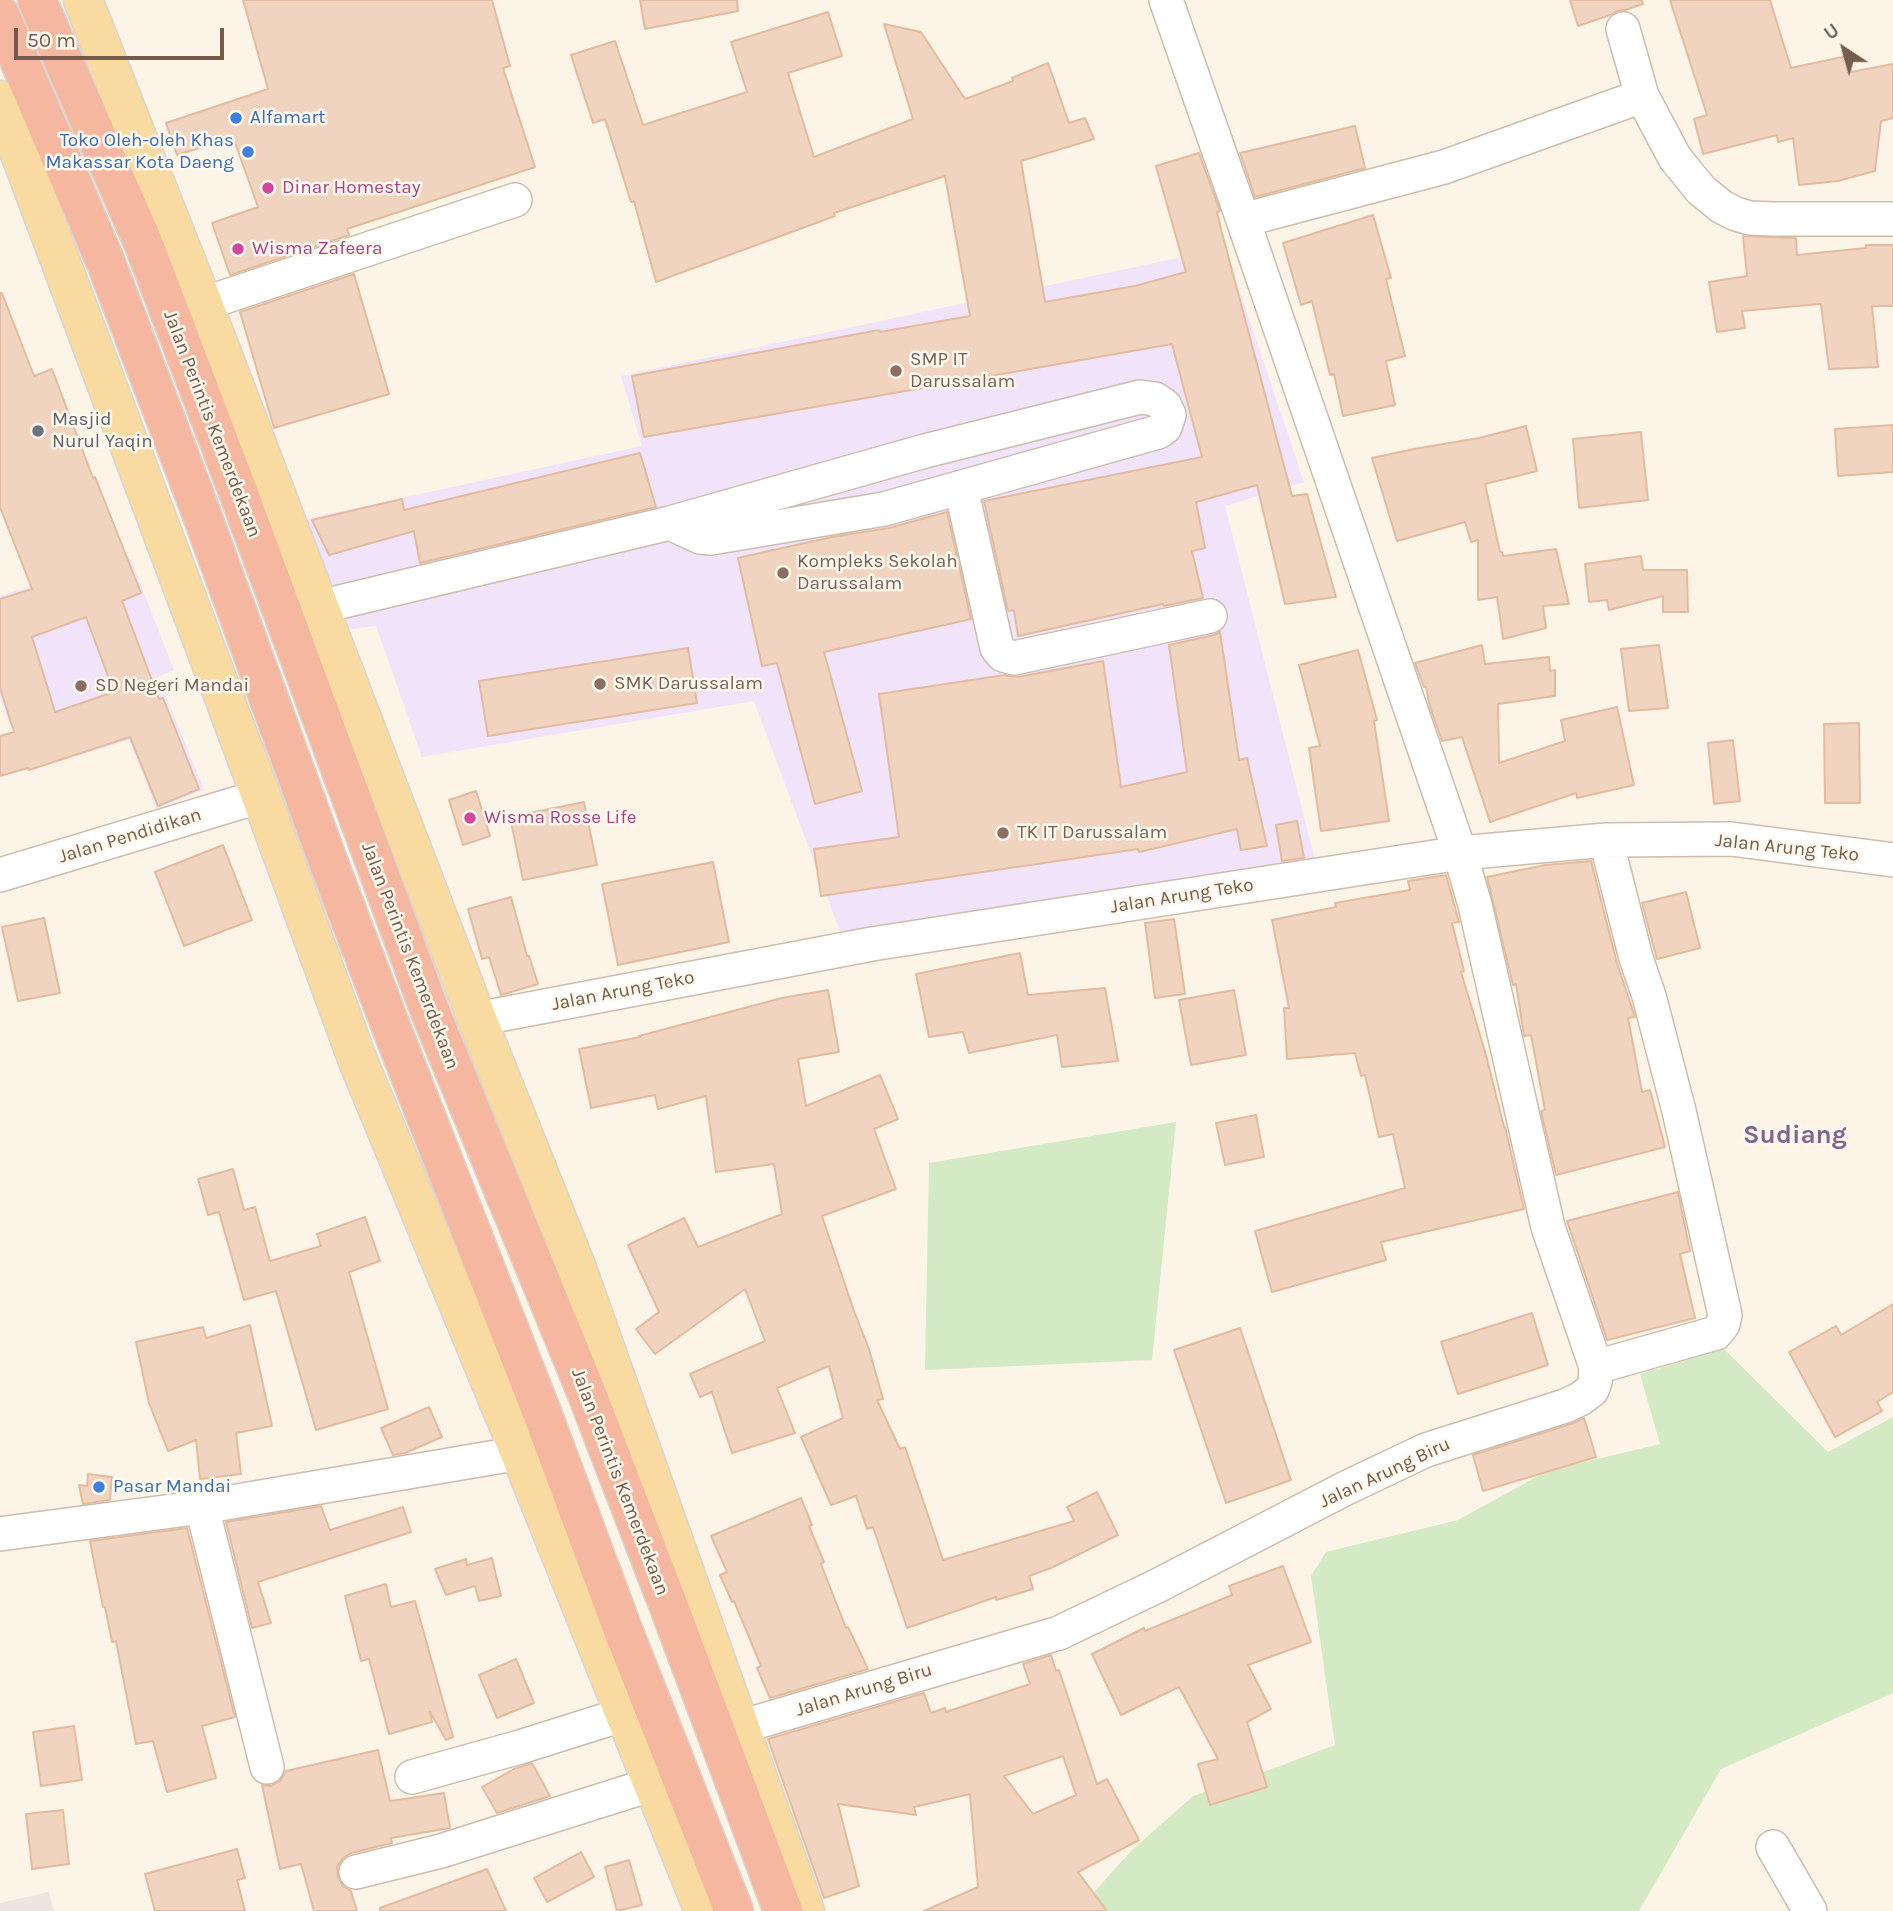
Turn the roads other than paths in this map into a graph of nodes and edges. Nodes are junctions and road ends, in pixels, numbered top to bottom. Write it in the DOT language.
graph roads {
  1 [pos="37,0"];
  2 [pos="83,0"];
  3 [pos="92,0"];
  4 [pos="1166,0"];
  5 [pos="0,15"];
  6 [pos="1623,29"];
  7 [pos="99,40"];
  8 [pos="1642,96"];
  9 [pos="0,100"];
  10 [pos="515,200"];
  11 [pos="1893,219"];
  12 [pos="1243,220"];
  13 [pos="203,304"];
  14 [pos="925,451"];
  15 [pos="947,492"];
  16 [pos="670,523"];
  17 [pos="319,607"];
  18 [pos="1210,616"];
  19 [pos="261,796"];
  20 [pos="1606,840"];
  21 [pos="1460,853"];
  22 [pos="1893,860"];
  23 [pos="0,875"];
  24 [pos="477,1019"];
  25 [pos="1596,1367"];
  26 [pos="520,1453"];
  27 [pos="202,1507"];
  28 [pos="0,1534"];
  29 [pos="625,1714"];
  30 [pos="740,1727"];
  31 [pos="267,1767"];
  32 [pos="412,1777"];
  33 [pos="653,1784"];
  34 [pos="1773,1847"];
  35 [pos="356,1872"];
  36 [pos="704,1911"];
  37 [pos="734,1911"];
  38 [pos="783,1911"];
  39 [pos="805,1911"];
  40 [pos="1810,1911"];
  1 -- 38 [label="highway, Jalan Perintis Kemerdekaan"];
  2 -- 7 [label="main road, Jalan Perintis Kemerdekaan"];
  3 -- 7 [label="main road"];
  4 -- 12 [label="street"];
  5 -- 37 [label="highway"];
  6 -- 8 [label="street"];
  7 -- 13 [label="main road, Jalan Perintis Kemerdekaan"];
  8 -- 11 [label="street"];
  8 -- 12 [label="street"];
  9 -- 19 [label="main road"];
  10 -- 13 [label="street"];
  12 -- 21 [label="street"];
  13 -- 17 [label="main road, Jalan Perintis Kemerdekaan"];
  14 -- 15 [label="street"];
  14 -- 15 [label="street"];
  14 -- 16 [label="street"];
  15 -- 16 [label="street"];
  15 -- 18 [label="street"];
  16 -- 17 [label="street"];
  17 -- 24 [label="main road, Jalan Perintis Kemerdekaan"];
  19 -- 23 [label="street, Jalan Pendidikan"];
  19 -- 26 [label="main road"];
  20 -- 21 [label="street, Jalan Arung Teko"];
  20 -- 22 [label="street, Jalan Arung Teko"];
  20 -- 25 [label="street"];
  21 -- 24 [label="street, Jalan Arung Teko"];
  21 -- 25 [label="street"];
  24 -- 30 [label="main road, Jalan Perintis Kemerdekaan"];
  25 -- 30 [label="street, Jalan Arung Biru"];
  26 -- 27 [label="street"];
  26 -- 29 [label="main road"];
  27 -- 28 [label="street"];
  27 -- 31 [label="street"];
  29 -- 32 [label="street"];
  29 -- 33 [label="main road"];
  30 -- 39 [label="main road, Jalan Perintis Kemerdekaan"];
  33 -- 35 [label="street"];
  33 -- 36 [label="main road"];
  34 -- 40 [label="street"];
}
